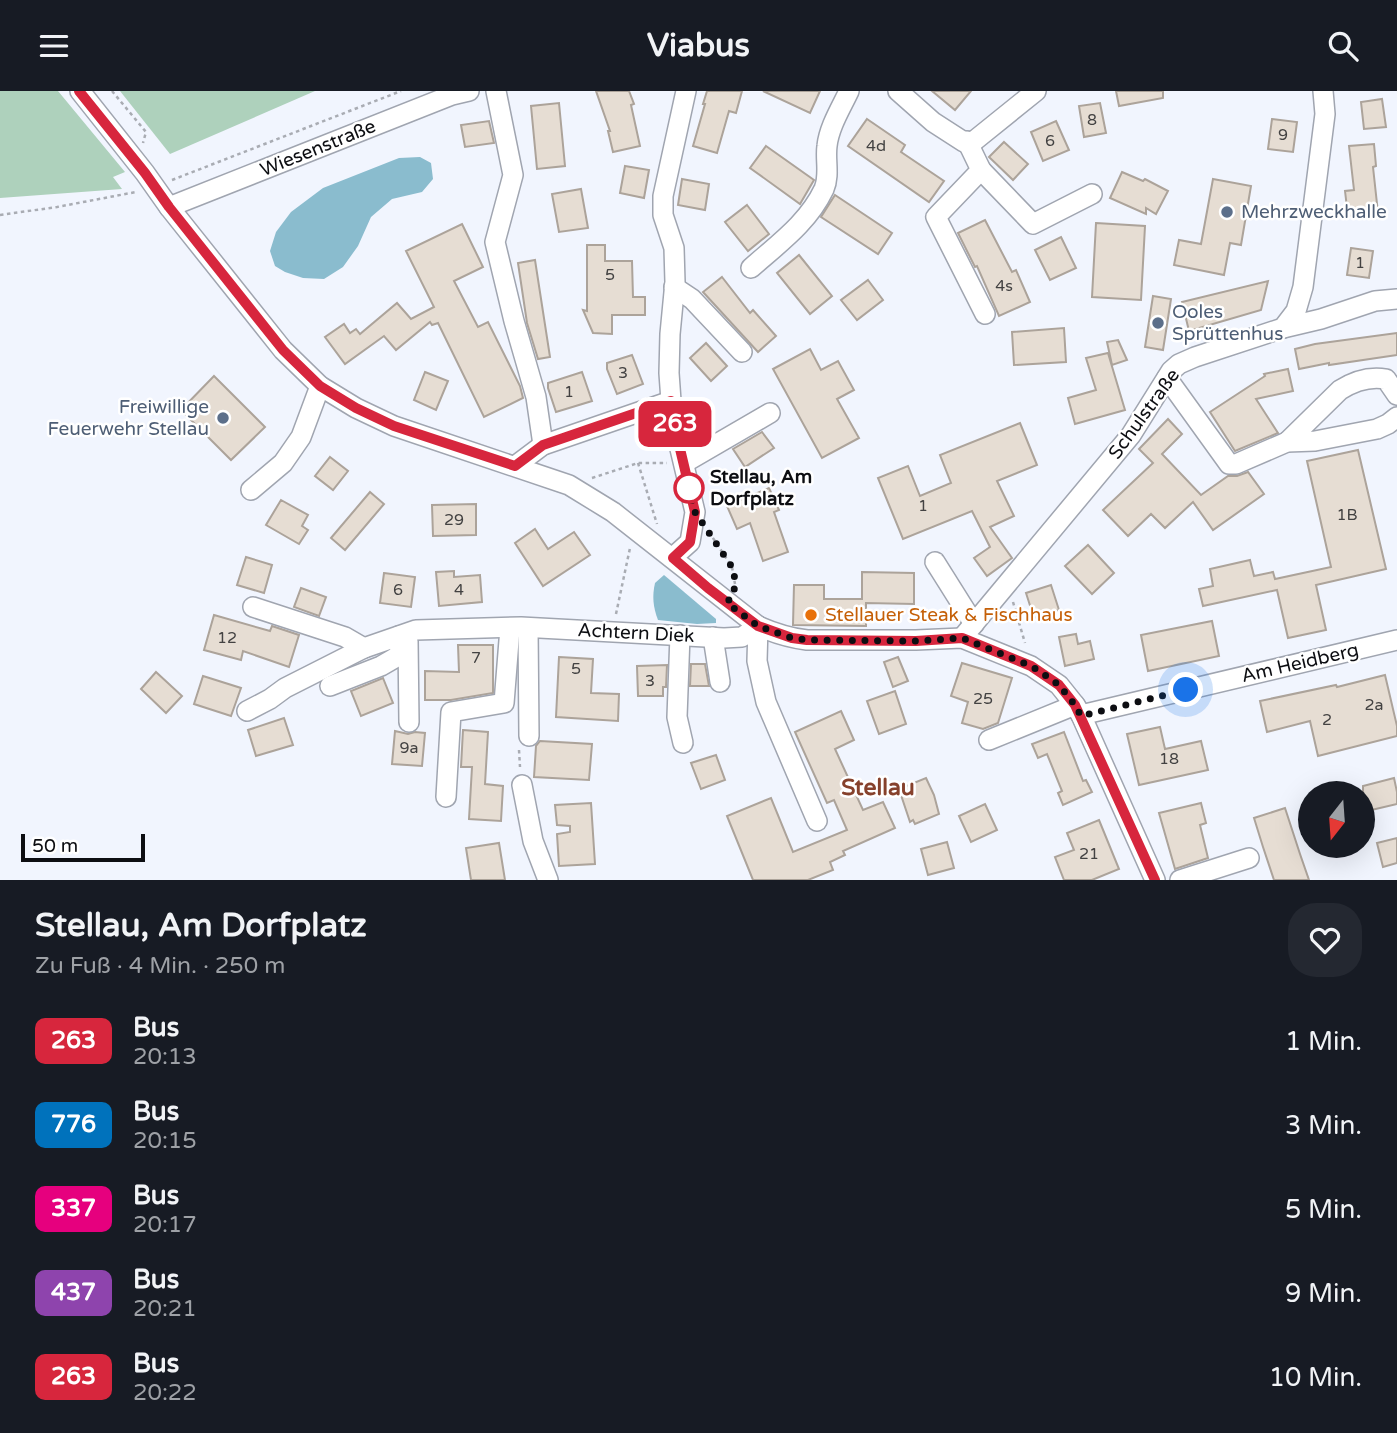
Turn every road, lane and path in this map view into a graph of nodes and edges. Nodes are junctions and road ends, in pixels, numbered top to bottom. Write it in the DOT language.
graph roads {
  1 [pos="80,91"];
  2 [pos="401,91"];
  3 [pos="469,91"];
  4 [pos="496,91"];
  5 [pos="686,91"];
  6 [pos="849,91"];
  7 [pos="898,91"];
  8 [pos="1035,91"];
  9 [pos="1323,91"];
  10 [pos="967,141"];
  11 [pos="981,170"];
  12 [pos="154,187"];
  13 [pos="1092,194"];
  14 [pos="169,207"];
  15 [pos="0,215"];
  16 [pos="751,268"];
  17 [pos="674,287"];
  18 [pos="1397,299"];
  19 [pos="985,314"];
  20 [pos="1283,328"];
  21 [pos="742,352"];
  22 [pos="1167,378"];
  23 [pos="320,386"];
  24 [pos="1397,395"];
  25 [pos="671,401"];
  26 [pos="770,413"];
  27 [pos="1397,417"];
  28 [pos="1287,442"];
  29 [pos="543,445"];
  30 [pos="638,463"];
  31 [pos="684,463"];
  32 [pos="515,466"];
  33 [pos="569,485"];
  34 [pos="251,490"];
  35 [pos="695,512"];
  36 [pos="634,528"];
  37 [pos="670,556"];
  38 [pos="934,562"];
  39 [pos="1008,583"];
  40 [pos="727,603"];
  41 [pos="253,607"];
  42 [pos="758,626"];
  43 [pos="519,628"];
  44 [pos="968,631"];
  45 [pos="611,633"];
  46 [pos="403,634"];
  47 [pos="680,635"];
  48 [pos="713,637"];
  49 [pos="1397,640"];
  50 [pos="364,648"];
  51 [pos="1031,666"];
  52 [pos="720,682"];
  53 [pos="330,686"];
  54 [pos="1078,710"];
  55 [pos="247,711"];
  56 [pos="409,722"];
  57 [pos="529,736"];
  58 [pos="989,740"];
  59 [pos="683,743"];
  60 [pos="522,785"];
  61 [pos="446,797"];
  62 [pos="817,821"];
  63 [pos="1249,858"];
  64 [pos="1152,879"];
  65 [pos="548,880"];
  66 [pos="1180,880"];
  1 -- 12 [label="street"];
  2 -- 12 [label="path"];
  3 -- 14 [label="street, Wiesenstraße"];
  4 -- 29 [label="street"];
  5 -- 17 [label="street"];
  6 -- 16 [label="street"];
  7 -- 10 [label="street"];
  8 -- 10 [label="street"];
  9 -- 20 [label="street"];
  10 -- 11 [label="street"];
  11 -- 13 [label="street"];
  11 -- 19 [label="street"];
  12 -- 14 [label="street"];
  12 -- 15 [label="path"];
  14 -- 23 [label="street"];
  17 -- 21 [label="street"];
  17 -- 25 [label="street"];
  18 -- 20 [label="street, Schulstraße"];
  20 -- 22 [label="street, Schulstraße"];
  22 -- 28 [label="street"];
  22 -- 39 [label="street, Schulstraße"];
  23 -- 32 [label="street"];
  23 -- 34 [label="street"];
  24 -- 28 [label="street"];
  25 -- 29 [label="street"];
  25 -- 31 [label="street"];
  26 -- 31 [label="street"];
  27 -- 28 [label="street"];
  29 -- 32 [label="street"];
  30 -- 31 [label="path"];
  30 -- 33 [label="path"];
  30 -- 37 [label="path"];
  31 -- 35 [label="street"];
  32 -- 33 [label="street"];
  33 -- 36 [label="street"];
  35 -- 37 [label="street"];
  35 -- 40 [label="path"];
  36 -- 37 [label="street"];
  36 -- 45 [label="path"];
  37 -- 40 [label="street"];
  38 -- 44 [label="street"];
  39 -- 44 [label="street, Schulstraße"];
  39 -- 51 [label="path"];
  40 -- 42 [label="street"];
  41 -- 50 [label="street"];
  42 -- 44 [label="street"];
  42 -- 48 [label="street, Achtern Diek"];
  42 -- 62 [label="street"];
  43 -- 45 [label="street, Achtern Diek"];
  43 -- 46 [label="street, Achtern Diek"];
  43 -- 57 [label="street"];
  43 -- 61 [label="street"];
  44 -- 51 [label="street"];
  45 -- 47 [label="street, Achtern Diek"];
  46 -- 50 [label="street, Achtern Diek"];
  46 -- 53 [label="street"];
  46 -- 56 [label="street"];
  47 -- 48 [label="street, Achtern Diek"];
  47 -- 59 [label="street"];
  48 -- 52 [label="street"];
  49 -- 54 [label="street, Am Heidberg"];
  50 -- 55 [label="street, Achtern Diek"];
  51 -- 54 [label="street"];
  54 -- 58 [label="street, Am Heidberg"];
  54 -- 64 [label="street"];
  60 -- 65 [label="street"];
  63 -- 66 [label="street"];
}
